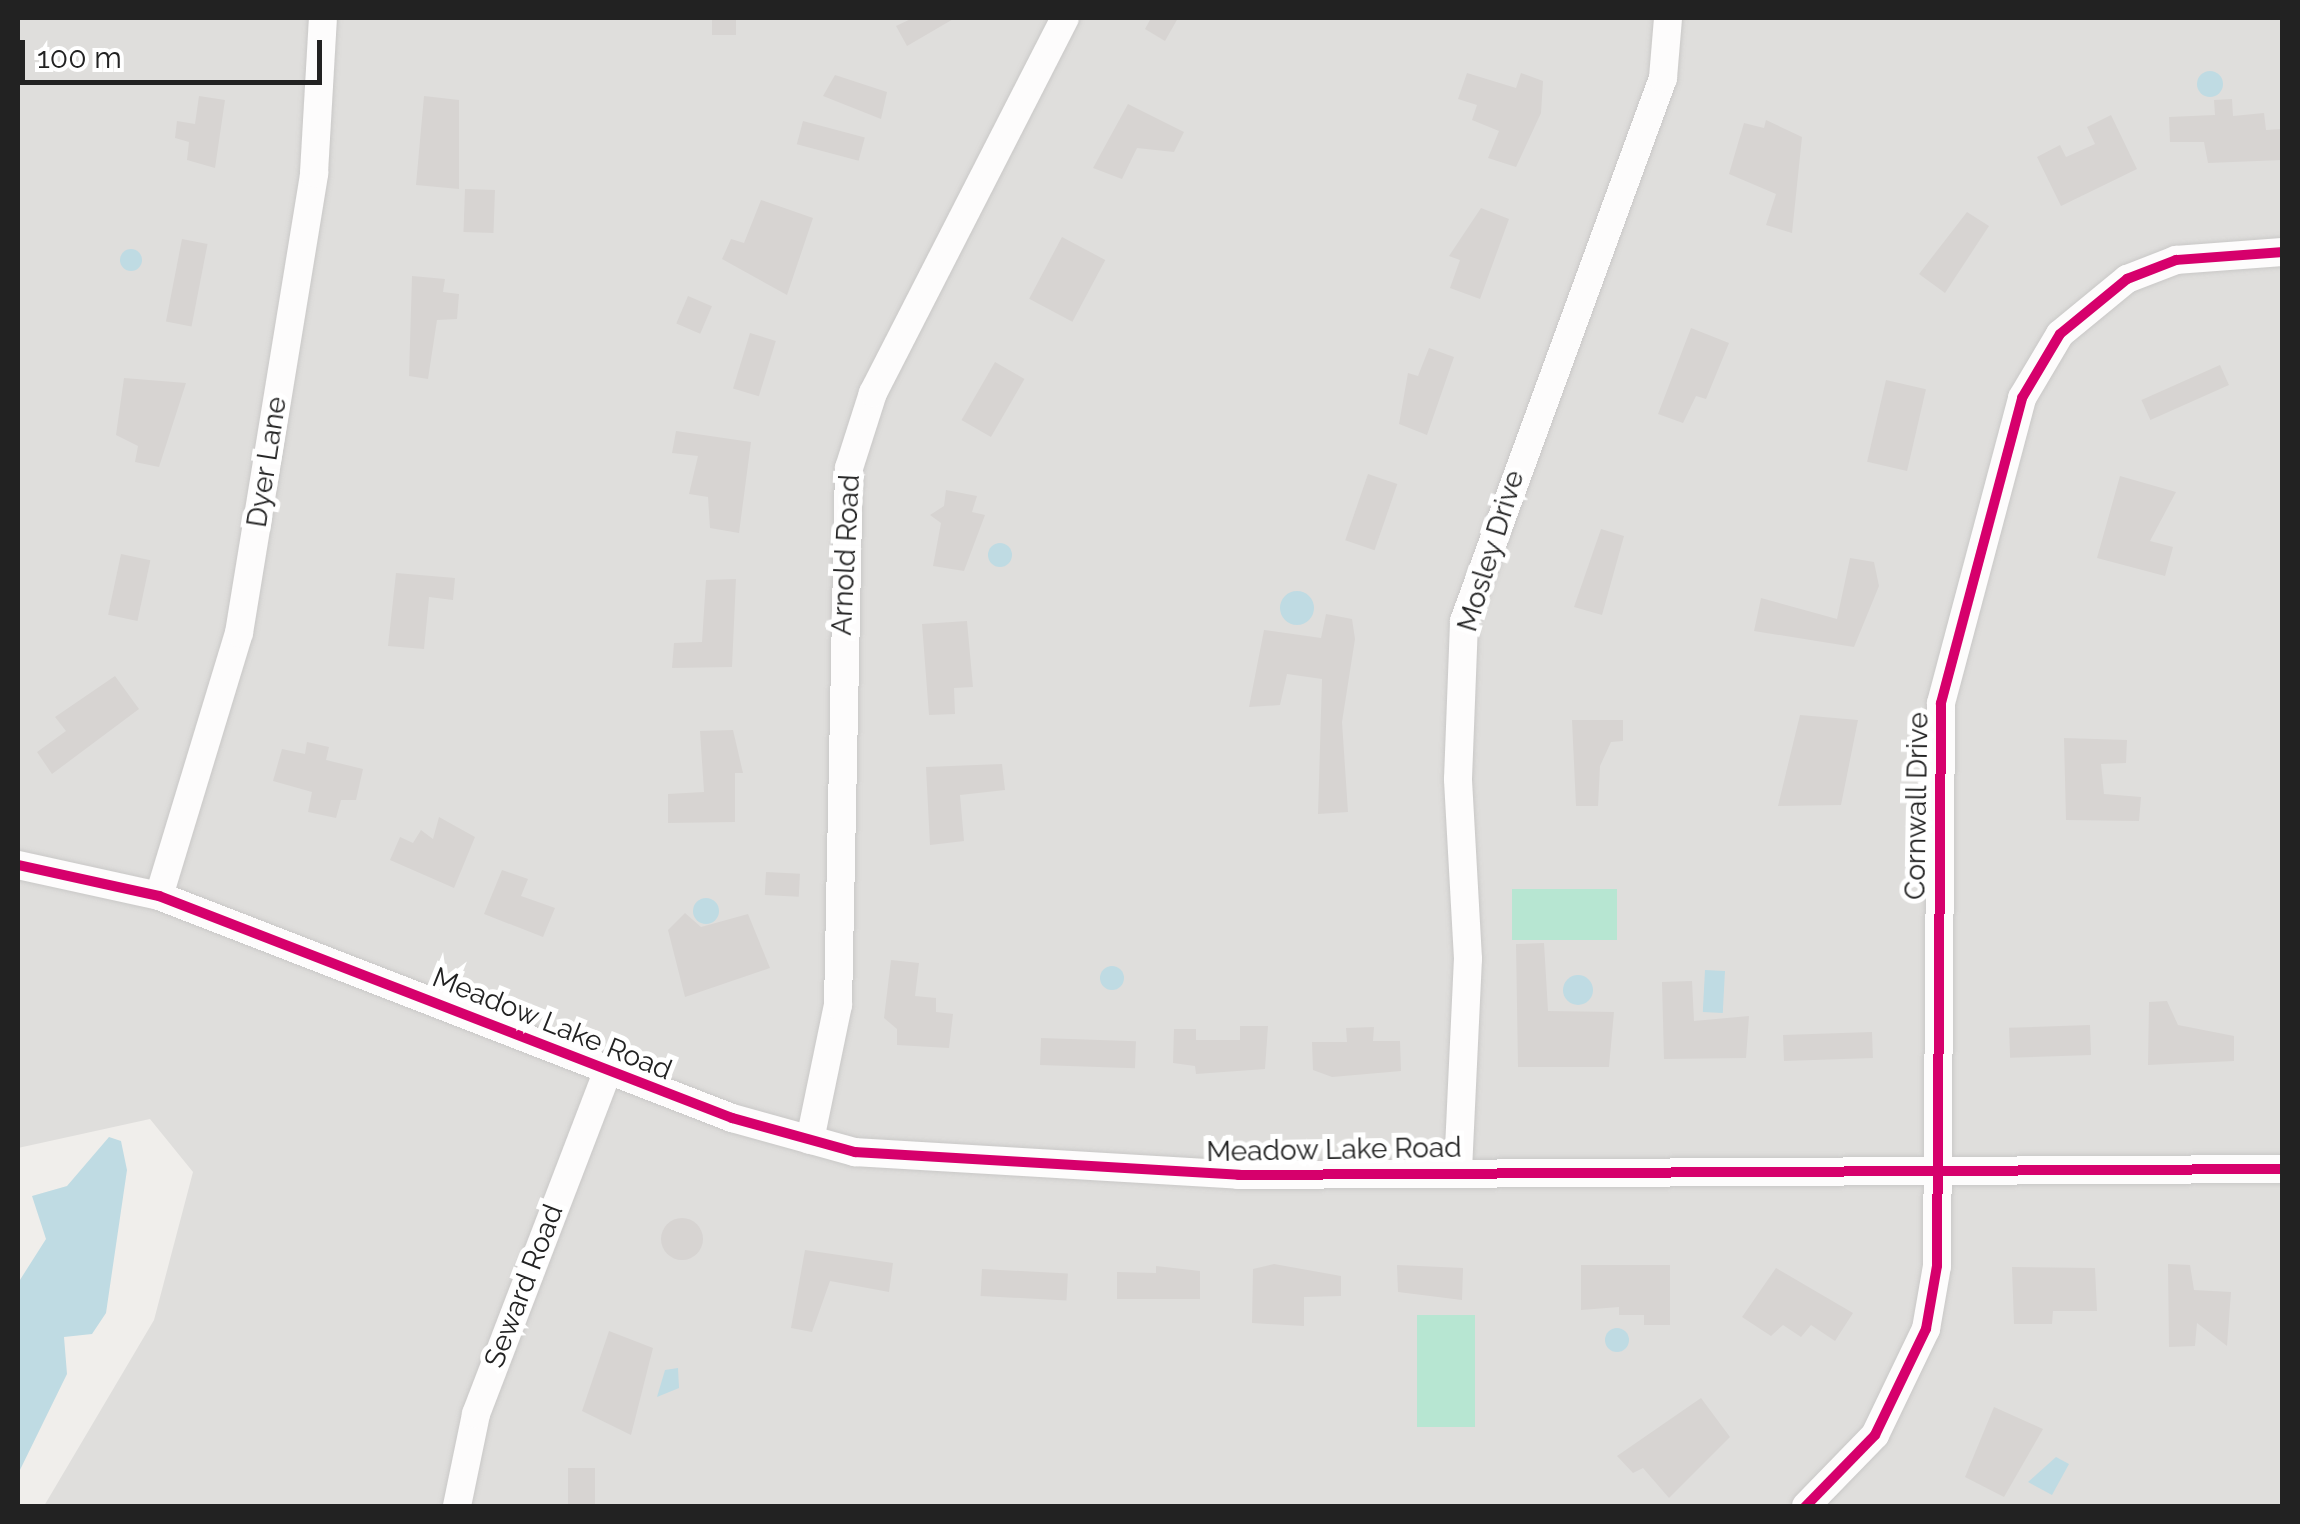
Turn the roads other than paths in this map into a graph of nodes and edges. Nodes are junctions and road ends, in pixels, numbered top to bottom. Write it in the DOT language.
graph roads {
  1 [pos="323,18"];
  2 [pos="1065,18"];
  3 [pos="1668,18"];
  4 [pos="2282,252"];
  5 [pos="18,866"];
  6 [pos="160,896"];
  7 [pos="608,1071"];
  8 [pos="810,1140"];
  9 [pos="1938,1166"];
  10 [pos="2282,1169"];
  11 [pos="1458,1170"];
  12 [pos="458,1506"];
  13 [pos="1806,1506"];
  1 -- 6 [label="street, Dyer Lane"];
  2 -- 8 [label="street, Arnold Road"];
  3 -- 11 [label="street, Mosley Drive"];
  4 -- 9 [label="street, Cornwall Drive"];
  5 -- 6 [label="street, Meadow Lake Road"];
  6 -- 7 [label="street, Meadow Lake Road"];
  7 -- 8 [label="street, Meadow Lake Road"];
  7 -- 12 [label="street, Seward Road"];
  8 -- 11 [label="street, Meadow Lake Road"];
  9 -- 10 [label="street, Meadow Lake Road"];
  9 -- 11 [label="street, Meadow Lake Road"];
  9 -- 13 [label="street, Cornwall Drive"];
}
